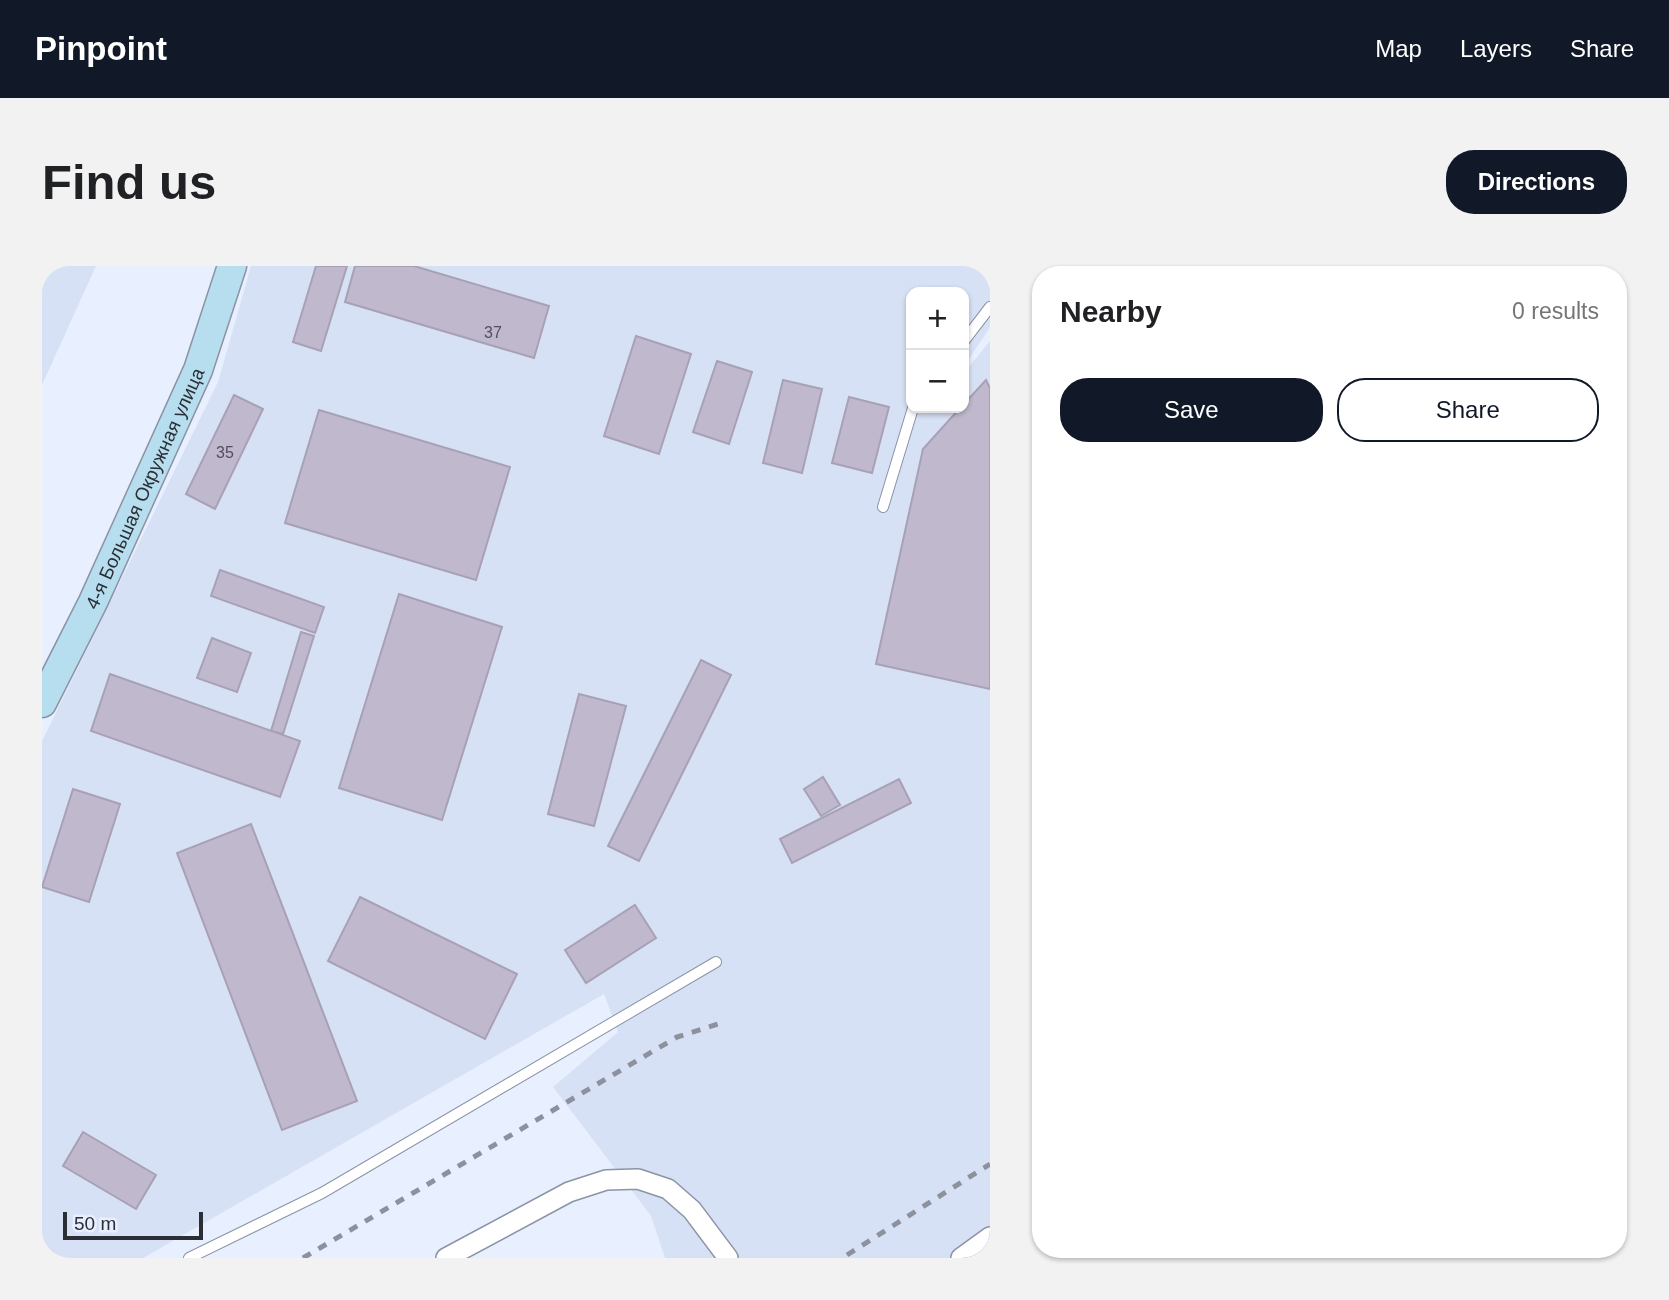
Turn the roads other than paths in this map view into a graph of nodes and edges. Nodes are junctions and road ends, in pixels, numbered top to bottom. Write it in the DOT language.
graph roads {
  1 [pos="232,266"];
  2 [pos="990,307"];
  3 [pos="969,334"];
  4 [pos="911,413"];
  5 [pos="883,507"];
  6 [pos="42,703"];
  7 [pos="716,962"];
  8 [pos="990,1237"];
  9 [pos="189,1258"];
  10 [pos="446,1258"];
  11 [pos="727,1258"];
  12 [pos="961,1258"];
  1 -- 6 [label="street, 4-я Большая Окружная улица"];
  2 -- 3 [label="lane"];
  4 -- 5 [label="lane"];
  7 -- 9 [label="lane"];
  8 -- 12 [label="street"];
  10 -- 11 [label="street"];
}
